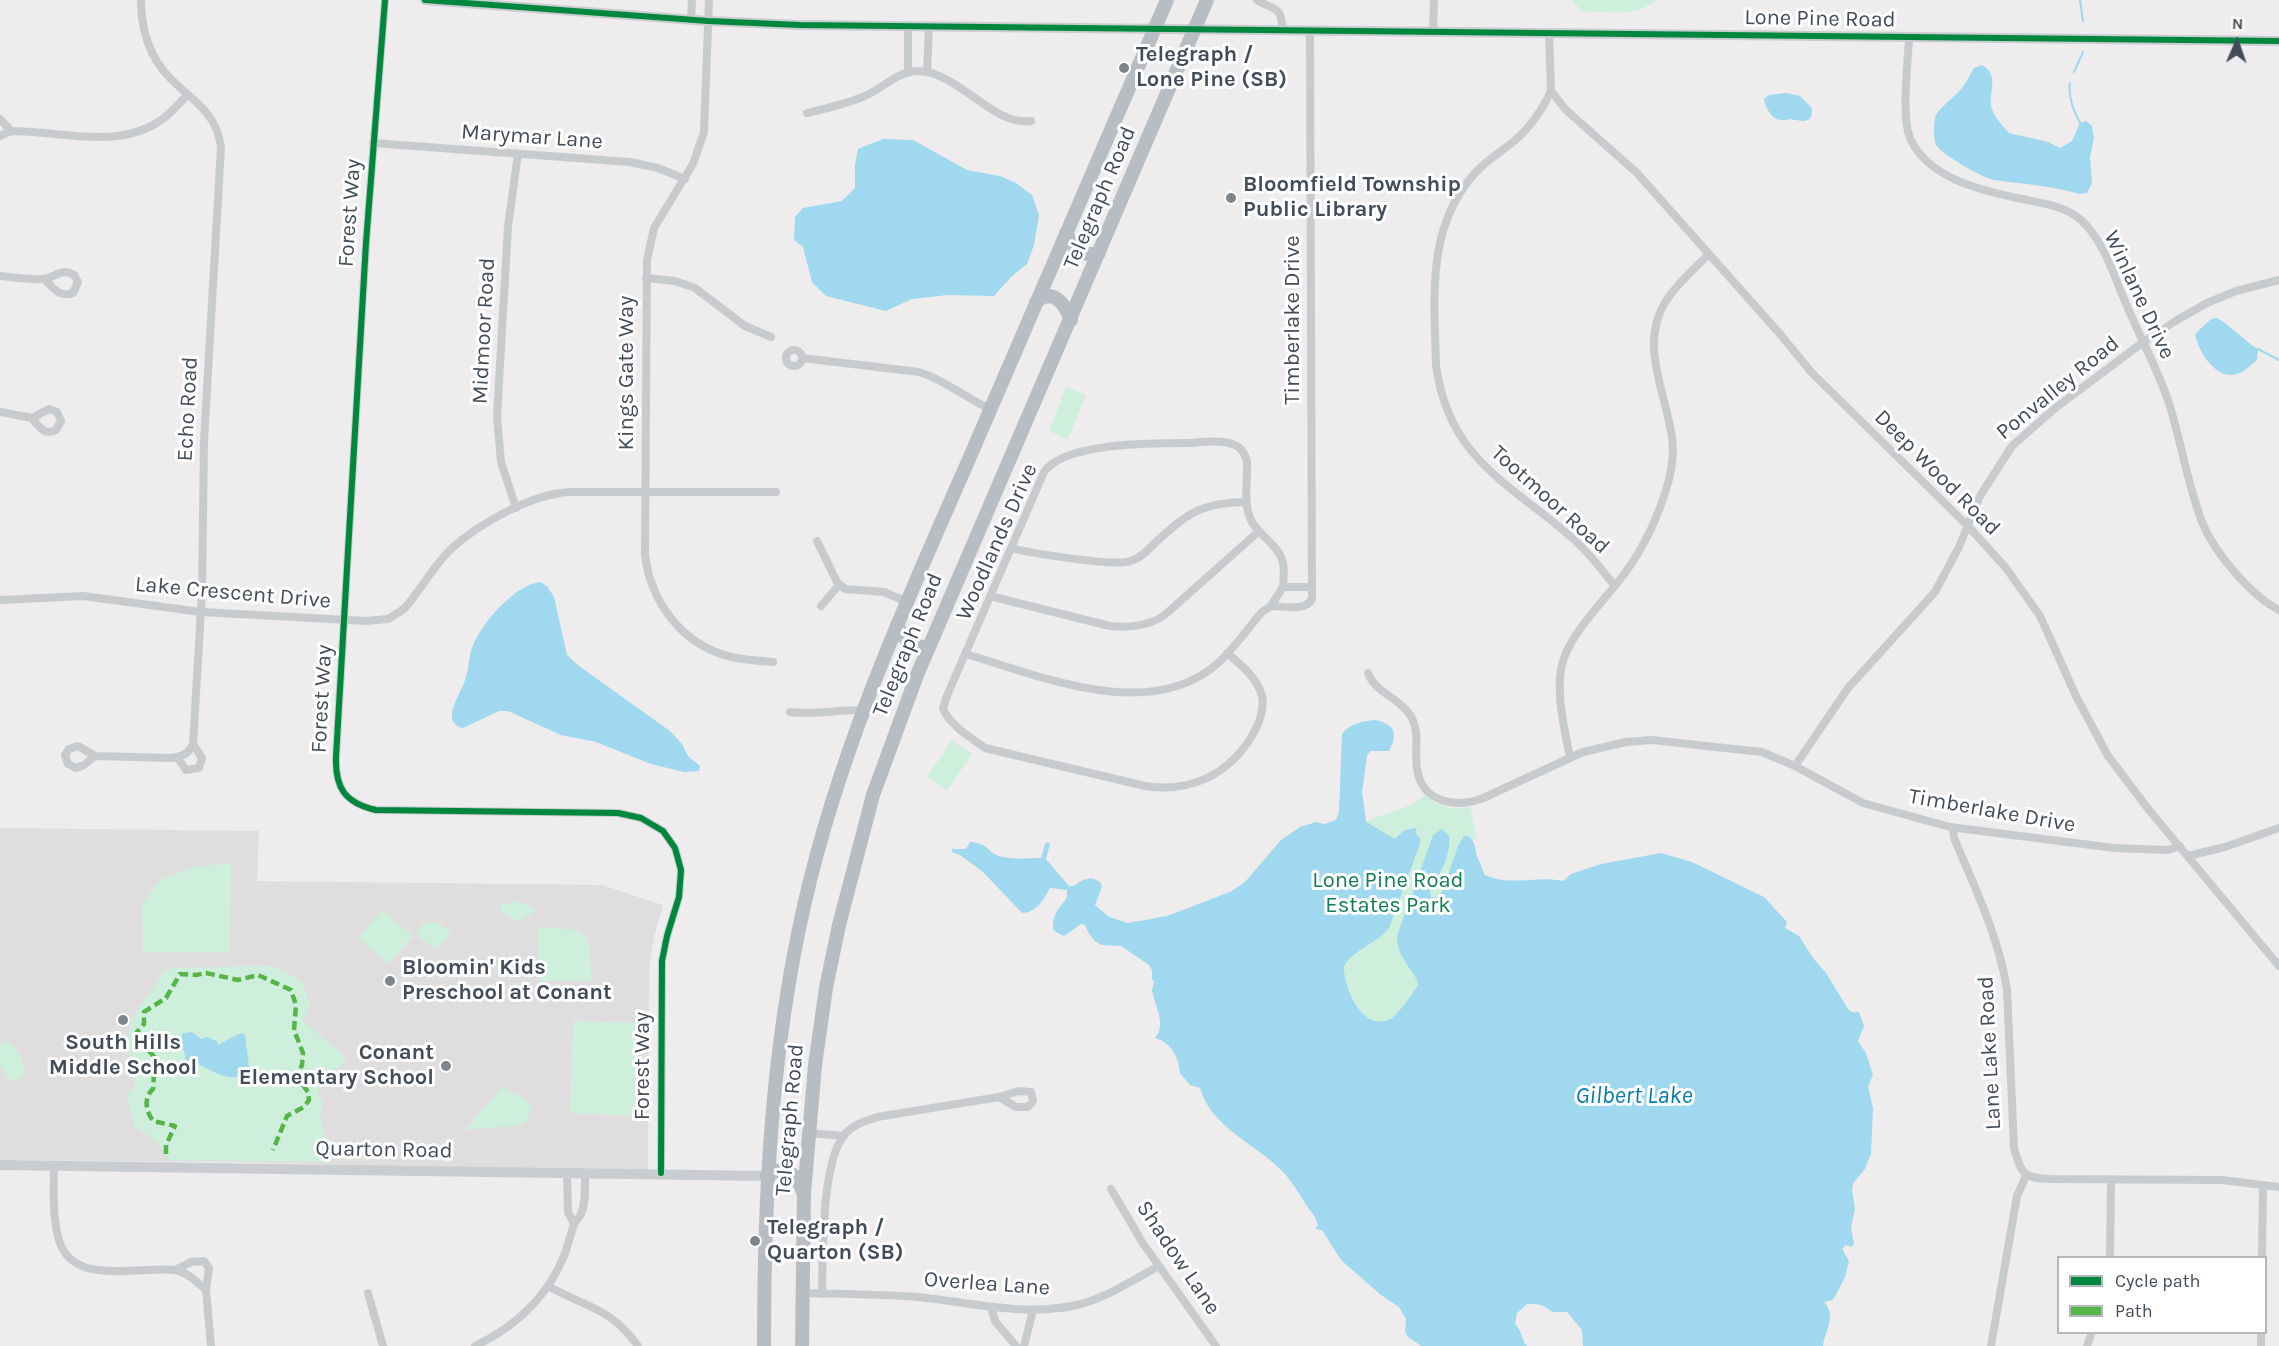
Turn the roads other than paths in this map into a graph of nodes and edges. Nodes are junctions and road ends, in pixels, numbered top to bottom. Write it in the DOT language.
graph roads {
  1 [pos="141,0"];
  2 [pos="385,0"];
  3 [pos="425,0"];
  4 [pos="692,0"];
  5 [pos="710,0"];
  6 [pos="1167,0"];
  7 [pos="1207,0"];
  8 [pos="1257,0"];
  9 [pos="1434,0"];
  10 [pos="691,19"];
  11 [pos="708,21"];
  12 [pos="908,27"];
  13 [pos="929,27"];
  14 [pos="1154,29"];
  15 [pos="1195,29"];
  16 [pos="1282,30"];
  17 [pos="1310,30"];
  18 [pos="1433,32"];
  19 [pos="1549,34"];
  20 [pos="1909,38"];
  21 [pos="2279,41"];
  22 [pos="927,72"];
  23 [pos="908,73"];
  24 [pos="1551,91"];
  25 [pos="187,95"];
  26 [pos="807,113"];
  27 [pos="0,119"];
  28 [pos="1031,121"];
  29 [pos="11,131"];
  30 [pos="0,136"];
  31 [pos="373,143"];
  32 [pos="518,154"];
  33 [pos="685,179"];
  34 [pos="1066,233"];
  35 [pos="1099,253"];
  36 [pos="1708,255"];
  37 [pos="0,276"];
  38 [pos="646,278"];
  39 [pos="45,279"];
  40 [pos="2279,280"];
  41 [pos="1036,302"];
  42 [pos="1071,320"];
  43 [pos="771,337"];
  44 [pos="2142,343"];
  45 [pos="802,358"];
  46 [pos="990,409"];
  47 [pos="0,412"];
  48 [pos="32,418"];
  49 [pos="644,492"];
  50 [pos="776,492"];
  51 [pos="1246,502"];
  52 [pos="516,508"];
  53 [pos="1968,526"];
  54 [pos="1258,532"];
  55 [pos="817,541"];
  56 [pos="1011,548"];
  57 [pos="839,585"];
  58 [pos="1614,585"];
  59 [pos="1283,587"];
  60 [pos="1312,587"];
  61 [pos="990,596"];
  62 [pos="0,600"];
  63 [pos="907,602"];
  64 [pos="821,606"];
  65 [pos="1271,606"];
  66 [pos="2279,610"];
  67 [pos="201,612"];
  68 [pos="344,621"];
  69 [pos="897,625"];
  70 [pos="928,648"];
  71 [pos="1227,653"];
  72 [pos="966,654"];
  73 [pos="773,662"];
  74 [pos="1368,674"];
  75 [pos="862,710"];
  76 [pos="790,712"];
  77 [pos="193,744"];
  78 [pos="95,756"];
  79 [pos="177,757"];
  80 [pos="1570,757"];
  81 [pos="1795,766"];
  82 [pos="1953,828"];
  83 [pos="2279,828"];
  84 [pos="2180,846"];
  85 [pos="2188,856"];
  86 [pos="2279,966"];
  87 [pos="999,1097"];
  88 [pos="808,1133"];
  89 [pos="844,1136"];
  90 [pos="0,1165"];
  91 [pos="54,1166"];
  92 [pos="567,1173"];
  93 [pos="585,1173"];
  94 [pos="662,1173"];
  95 [pos="767,1176"];
  96 [pos="2026,1176"];
  97 [pos="2110,1180"];
  98 [pos="2263,1186"];
  99 [pos="2279,1187"];
  100 [pos="1111,1189"];
  101 [pos="804,1194"];
  102 [pos="574,1224"];
  103 [pos="2110,1256"];
  104 [pos="2262,1256"];
  105 [pos="1159,1266"];
  106 [pos="175,1270"];
  107 [pos="548,1286"];
  108 [pos="206,1290"];
  109 [pos="368,1293"];
  110 [pos="803,1293"];
  111 [pos="822,1294"];
  112 [pos="992,1307"];
  113 [pos="1033,1310"];
  114 [pos="211,1346"];
  115 [pos="383,1346"];
  116 [pos="476,1346"];
  117 [pos="639,1346"];
  118 [pos="764,1346"];
  119 [pos="802,1346"];
  120 [pos="1016,1346"];
  121 [pos="1024,1346"];
  122 [pos="1216,1346"];
  123 [pos="1991,1346"];
  1 -- 25 [label="street, Echo Road"];
  2 -- 31 [label="street, Forest Way"];
  3 -- 10 [label="street, Lone Pine Road"];
  4 -- 10 [label="street"];
  5 -- 11 [label="street, Kings Gate Way"];
  6 -- 14 [label="highway, Telegraph Road"];
  7 -- 15 [label="highway, Telegraph Road"];
  8 -- 16 [label="street"];
  9 -- 18 [label="street"];
  10 -- 11 [label="street, Lone Pine Road"];
  11 -- 12 [label="street, Lone Pine Road"];
  11 -- 33 [label="street, Kings Gate Way"];
  12 -- 13 [label="street, Lone Pine Road"];
  12 -- 23 [label="street"];
  13 -- 14 [label="street, Lone Pine Road"];
  13 -- 22 [label="street"];
  14 -- 15 [label="street, Lone Pine Road"];
  14 -- 34 [label="highway, Telegraph Road"];
  15 -- 16 [label="street, Lone Pine Road"];
  15 -- 35 [label="highway, Telegraph Road"];
  16 -- 17 [label="street, Lone Pine Road"];
  17 -- 18 [label="street, Lone Pine Road"];
  17 -- 60 [label="street, Timberlake Drive"];
  18 -- 19 [label="street, Lone Pine Road"];
  19 -- 20 [label="street, Lone Pine Road"];
  19 -- 24 [label="street"];
  20 -- 21 [label="street, Lone Pine Road"];
  20 -- 44 [label="street, Winlane Drive"];
  22 -- 23 [label="street"];
  22 -- 28 [label="street"];
  23 -- 26 [label="street"];
  24 -- 36 [label="street, Deep Wood Road"];
  24 -- 58 [label="street, Tootmoor Road"];
  25 -- 29 [label="street"];
  25 -- 67 [label="street, Echo Road"];
  27 -- 29 [label="street"];
  29 -- 30 [label="street"];
  31 -- 32 [label="street, Marymar Lane"];
  31 -- 68 [label="street, Forest Way"];
  32 -- 33 [label="street, Marymar Lane"];
  32 -- 52 [label="street, Midmoor Road"];
  33 -- 38 [label="street, Kings Gate Way"];
  34 -- 35 [label="highway"];
  34 -- 41 [label="highway, Telegraph Road"];
  35 -- 42 [label="highway, Telegraph Road"];
  36 -- 53 [label="street, Deep Wood Road"];
  36 -- 58 [label="street"];
  37 -- 39 [label="street"];
  38 -- 43 [label="street"];
  38 -- 49 [label="street, Kings Gate Way"];
  40 -- 44 [label="street, Ponvalley Road"];
  41 -- 42 [label="highway"];
  41 -- 46 [label="highway, Telegraph Road"];
  42 -- 70 [label="highway, Telegraph Road"];
  44 -- 53 [label="street, Ponvalley Road"];
  44 -- 66 [label="street, Winlane Drive"];
  45 -- 46 [label="street"];
  46 -- 63 [label="highway, Telegraph Road"];
  47 -- 48 [label="street"];
  49 -- 50 [label="street, Lake Crescent Drive"];
  49 -- 52 [label="street, Lake Crescent Drive"];
  49 -- 73 [label="street, Kings Gate Way"];
  51 -- 54 [label="street, Woodlands Drive"];
  51 -- 56 [label="street"];
  51 -- 56 [label="street, Woodlands Drive"];
  52 -- 68 [label="street, Lake Crescent Drive"];
  53 -- 81 [label="street, Ponvalley Road"];
  53 -- 84 [label="street, Deep Wood Road"];
  54 -- 59 [label="street, Woodlands Drive"];
  54 -- 61 [label="street"];
  55 -- 57 [label="street"];
  56 -- 61 [label="street, Woodlands Drive"];
  57 -- 63 [label="street"];
  57 -- 64 [label="street"];
  58 -- 80 [label="street"];
  59 -- 60 [label="street"];
  59 -- 65 [label="street"];
  60 -- 65 [label="street, Timberlake Drive"];
  61 -- 72 [label="street, Woodlands Drive"];
  62 -- 67 [label="street, Lake Crescent Drive"];
  63 -- 69 [label="highway, Telegraph Road"];
  65 -- 71 [label="street"];
  67 -- 68 [label="street, Lake Crescent Drive"];
  67 -- 77 [label="street, Echo Road"];
  68 -- 94 [label="street, Forest Way"];
  69 -- 70 [label="highway"];
  69 -- 75 [label="highway, Telegraph Road"];
  70 -- 88 [label="highway, Telegraph Road"];
  71 -- 72 [label="street"];
  71 -- 72 [label="street, Woodlands Drive"];
  74 -- 80 [label="street, Timberlake Drive"];
  75 -- 76 [label="street"];
  75 -- 95 [label="highway, Telegraph Road"];
  77 -- 79 [label="street"];
  77 -- 79 [label="street, Echo Road"];
  78 -- 79 [label="street"];
  80 -- 81 [label="street, Timberlake Drive"];
  81 -- 82 [label="street, Timberlake Drive"];
  82 -- 84 [label="street, Timberlake Drive"];
  82 -- 96 [label="street, Lane Lake Road"];
  83 -- 85 [label="street"];
  84 -- 85 [label="street, Deep Wood Road"];
  85 -- 86 [label="street, Deep Wood Road"];
  87 -- 89 [label="street"];
  88 -- 89 [label="street"];
  88 -- 101 [label="highway, Telegraph Road"];
  89 -- 111 [label="street"];
  90 -- 91 [label="street, Quarton Road"];
  91 -- 92 [label="street, Quarton Road"];
  91 -- 106 [label="street"];
  92 -- 93 [label="street, Quarton Road"];
  92 -- 102 [label="street"];
  93 -- 94 [label="street, Quarton Road"];
  93 -- 102 [label="street"];
  94 -- 95 [label="street, Quarton Road"];
  95 -- 101 [label="highway"];
  95 -- 118 [label="highway, Telegraph Road"];
  96 -- 97 [label="street"];
  96 -- 123 [label="street"];
  97 -- 98 [label="street"];
  97 -- 103 [label="street"];
  98 -- 99 [label="street"];
  98 -- 104 [label="street"];
  100 -- 105 [label="street, Shadow Lane"];
  101 -- 110 [label="highway, Telegraph Road"];
  102 -- 107 [label="street"];
  105 -- 113 [label="street, Overlea Lane"];
  105 -- 122 [label="street, Shadow Lane"];
  106 -- 108 [label="street"];
  106 -- 108 [label="street"];
  107 -- 116 [label="street"];
  107 -- 117 [label="street"];
  108 -- 114 [label="street"];
  109 -- 115 [label="street"];
  110 -- 111 [label="street, Overlea Lane"];
  110 -- 119 [label="highway, Telegraph Road"];
  111 -- 112 [label="street, Overlea Lane"];
  112 -- 113 [label="street, Overlea Lane"];
  112 -- 120 [label="street"];
  113 -- 121 [label="street"];
}
